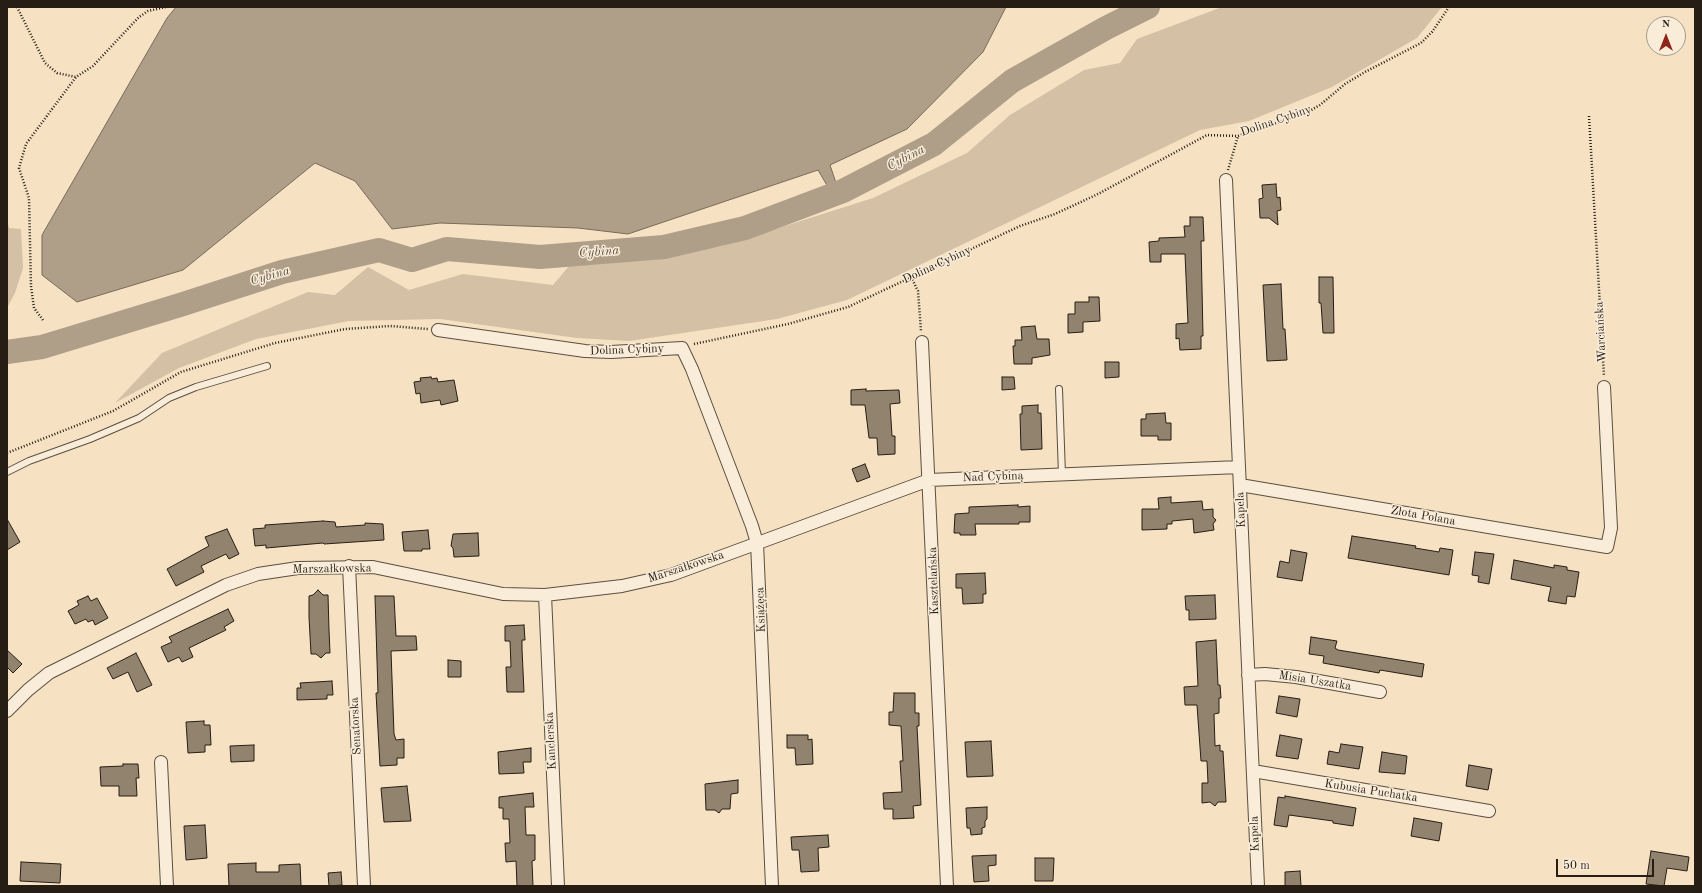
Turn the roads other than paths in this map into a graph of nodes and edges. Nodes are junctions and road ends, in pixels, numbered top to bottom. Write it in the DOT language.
graph roads {
  1 [pos="1226,180"];
  2 [pos="438,330"];
  3 [pos="922,342"];
  4 [pos="682,348"];
  5 [pos="266,366"];
  6 [pos="1604,387"];
  7 [pos="1059,389"];
  8 [pos="1239,467"];
  9 [pos="7,472"];
  10 [pos="1062,475"];
  11 [pos="929,480"];
  12 [pos="1240,485"];
  13 [pos="757,543"];
  14 [pos="349,566"];
  15 [pos="545,595"];
  16 [pos="1248,675"];
  17 [pos="1380,692"];
  18 [pos="7,711"];
  19 [pos="161,762"];
  20 [pos="1253,771"];
  21 [pos="1489,811"];
  22 [pos="167,886"];
  23 [pos="364,886"];
  24 [pos="558,886"];
  25 [pos="772,886"];
  26 [pos="947,886"];
  27 [pos="1258,886"];
  1 -- 8 [label="street, Kapela"];
  2 -- 4 [label="street, Dolina Cybiny"];
  3 -- 11 [label="street, Kasztelańska"];
  4 -- 13 [label="street, Książęca"];
  5 -- 9 [label="lane"];
  6 -- 12 [label="street, Złota Polana"];
  7 -- 10 [label="lane"];
  8 -- 10 [label="street, Nad Cybiną"];
  8 -- 12 [label="street, Kapela"];
  10 -- 11 [label="street, Nad Cybiną"];
  11 -- 13 [label="street, Nad Cybiną"];
  11 -- 26 [label="street, Kasztelańska"];
  12 -- 16 [label="street, Kapela"];
  13 -- 15 [label="street, Marszałkowska"];
  13 -- 25 [label="street, Książęca"];
  14 -- 15 [label="street, Marszałkowska"];
  14 -- 18 [label="street, Marszałkowska"];
  14 -- 23 [label="street, Senatorska"];
  15 -- 24 [label="street, Kanclerska"];
  16 -- 17 [label="street, Misia Uszatka"];
  16 -- 20 [label="street, Kapela"];
  19 -- 22 [label="street"];
  20 -- 21 [label="street, Kubusia Puchatka"];
  20 -- 27 [label="street, Kapela"];
}
